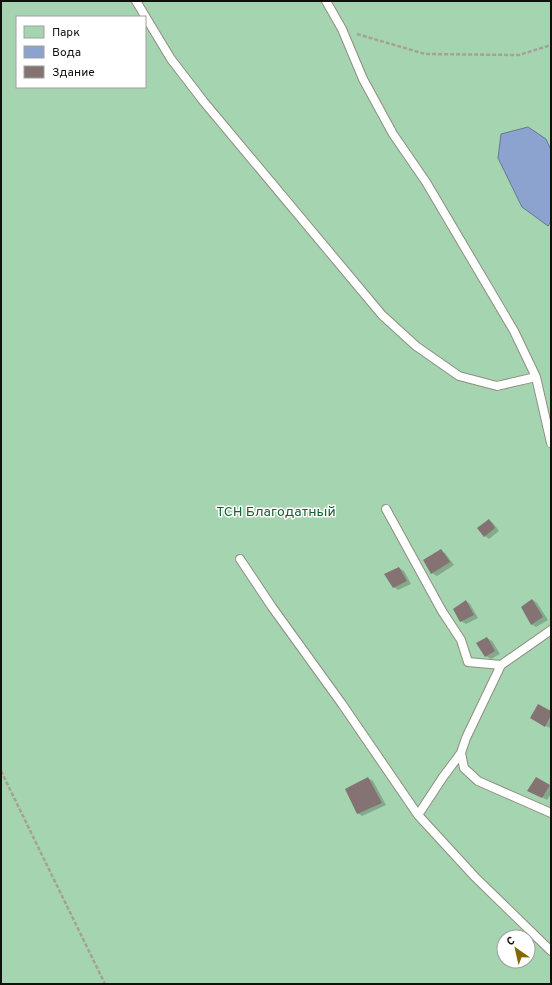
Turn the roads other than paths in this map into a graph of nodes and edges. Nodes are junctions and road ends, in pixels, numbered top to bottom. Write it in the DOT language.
graph roads {
  1 [pos="136,1"];
  2 [pos="326,1"];
  3 [pos="145,16"];
  4 [pos="146,18"];
  5 [pos="536,377"];
  6 [pos="551,443"];
  7 [pos="386,509"];
  8 [pos="240,559"];
  9 [pos="551,630"];
  10 [pos="501,665"];
  11 [pos="461,753"];
  12 [pos="551,813"];
  13 [pos="418,815"];
  14 [pos="551,951"];
  1 -- 3 [label="lane"];
  2 -- 5 [label="lane"];
  4 -- 5 [label="lane"];
  5 -- 6 [label="lane"];
  7 -- 10 [label="lane"];
  8 -- 13 [label="lane"];
  9 -- 10 [label="lane"];
  10 -- 11 [label="lane"];
  11 -- 12 [label="lane"];
  11 -- 13 [label="lane"];
  13 -- 14 [label="lane"];
}
